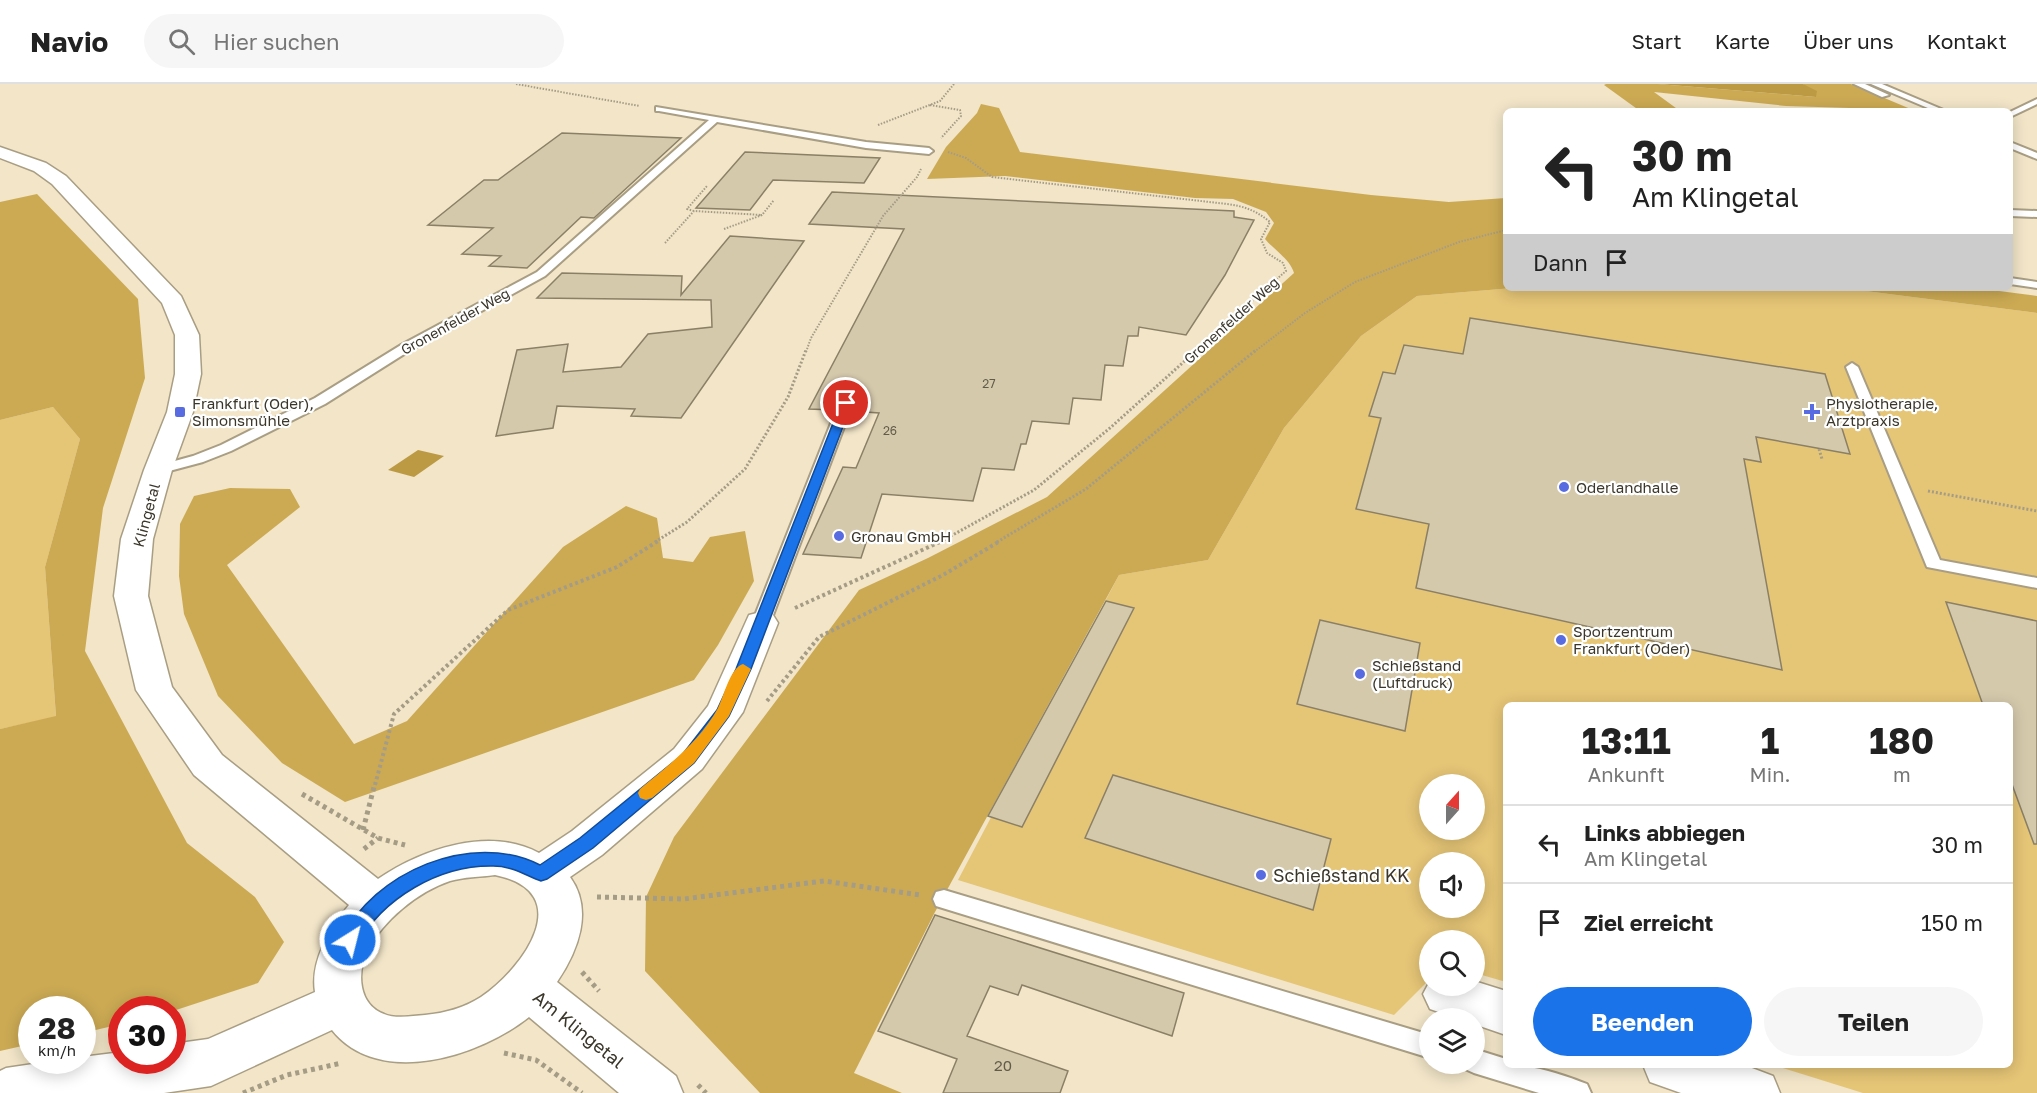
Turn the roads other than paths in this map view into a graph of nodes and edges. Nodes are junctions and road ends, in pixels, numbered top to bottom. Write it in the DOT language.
graph roads {
  1 [pos="1858,84"];
  2 [pos="1875,84"];
  3 [pos="2037,101"];
  4 [pos="1918,108"];
  5 [pos="1935,108"];
  6 [pos="658,109"];
  7 [pos="2013,113"];
  8 [pos="716,118"];
  9 [pos="2013,139"];
  10 [pos="2013,147"];
  11 [pos="2037,149"];
  12 [pos="929,151"];
  13 [pos="0,152"];
  14 [pos="2037,156"];
  15 [pos="2013,213"];
  16 [pos="2037,214"];
  17 [pos="2037,223"];
  18 [pos="2013,281"];
  19 [pos="2037,285"];
  20 [pos="1852,367"];
  21 [pos="846,403"];
  22 [pos="158,470"];
  23 [pos="2037,583"];
  24 [pos="761,623"];
  25 [pos="541,874"];
  26 [pos="944,899"];
  27 [pos="378,904"];
  28 [pos="528,987"];
  29 [pos="1453,996"];
  30 [pos="340,1003"];
  31 [pos="1503,1012"];
  32 [pos="1419,1044"];
  33 [pos="1485,1064"];
  34 [pos="1677,1068"];
  35 [pos="674,1086"];
  36 [pos="6,1093"];
  37 [pos="1578,1093"];
  38 [pos="1755,1093"];
  1 -- 4 [label="lane"];
  2 -- 5 [label="lane"];
  3 -- 7 [label="lane"];
  6 -- 8 [label="lane"];
  8 -- 12 [label="lane"];
  8 -- 22 [label="lane, Gronenfelder Weg"];
  9 -- 11 [label="lane"];
  10 -- 14 [label="lane"];
  13 -- 22 [label="street, Klingetal"];
  15 -- 16 [label="lane"];
  15 -- 17 [label="lane"];
  18 -- 19 [label="lane"];
  20 -- 23 [label="lane"];
  21 -- 24 [label="lane"];
  22 -- 27 [label="street, Klingetal"];
  24 -- 25 [label="street"];
  25 -- 27 [label="street"];
  25 -- 28 [label="street"];
  26 -- 32 [label="lane"];
  27 -- 30 [label="street"];
  28 -- 30 [label="street"];
  28 -- 35 [label="street, Am Klingetal"];
  29 -- 31 [label="street"];
  30 -- 36 [label="street"];
  33 -- 37 [label="lane"];
  34 -- 38 [label="street"];
}
